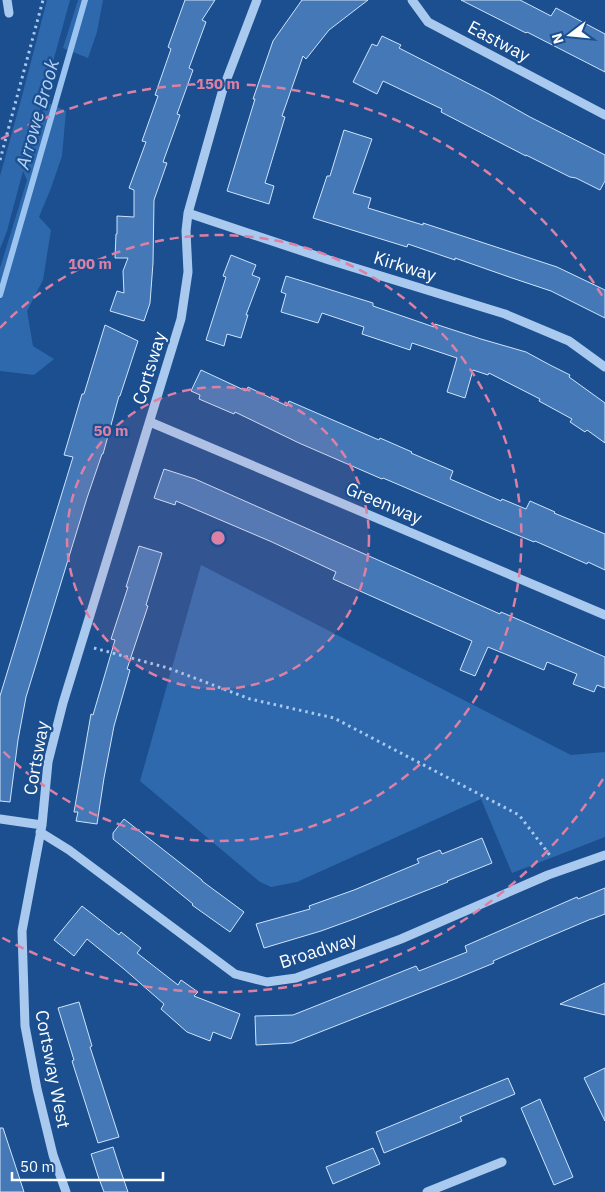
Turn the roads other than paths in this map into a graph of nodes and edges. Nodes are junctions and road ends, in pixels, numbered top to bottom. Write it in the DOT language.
graph roads {
  1 [pos="7,0"];
  2 [pos="257,0"];
  3 [pos="412,0"];
  4 [pos="9,12"];
  5 [pos="605,116"];
  6 [pos="188,213"];
  7 [pos="605,367"];
  8 [pos="150,422"];
  9 [pos="605,615"];
  10 [pos="0,819"];
  11 [pos="41,829"];
  12 [pos="605,855"];
  13 [pos="502,1162"];
  14 [pos="66,1192"];
  15 [pos="426,1192"];
  1 -- 4 [label="street"];
  2 -- 6 [label="street, Cortsway"];
  3 -- 5 [label="street, Eastway"];
  6 -- 7 [label="street, Kirkway"];
  6 -- 8 [label="street, Cortsway"];
  8 -- 9 [label="street, Greenway"];
  8 -- 11 [label="street, Cortsway"];
  10 -- 11 [label="street"];
  11 -- 12 [label="street, Broadway"];
  11 -- 14 [label="street, Cortsway West"];
  13 -- 15 [label="street"];
}
